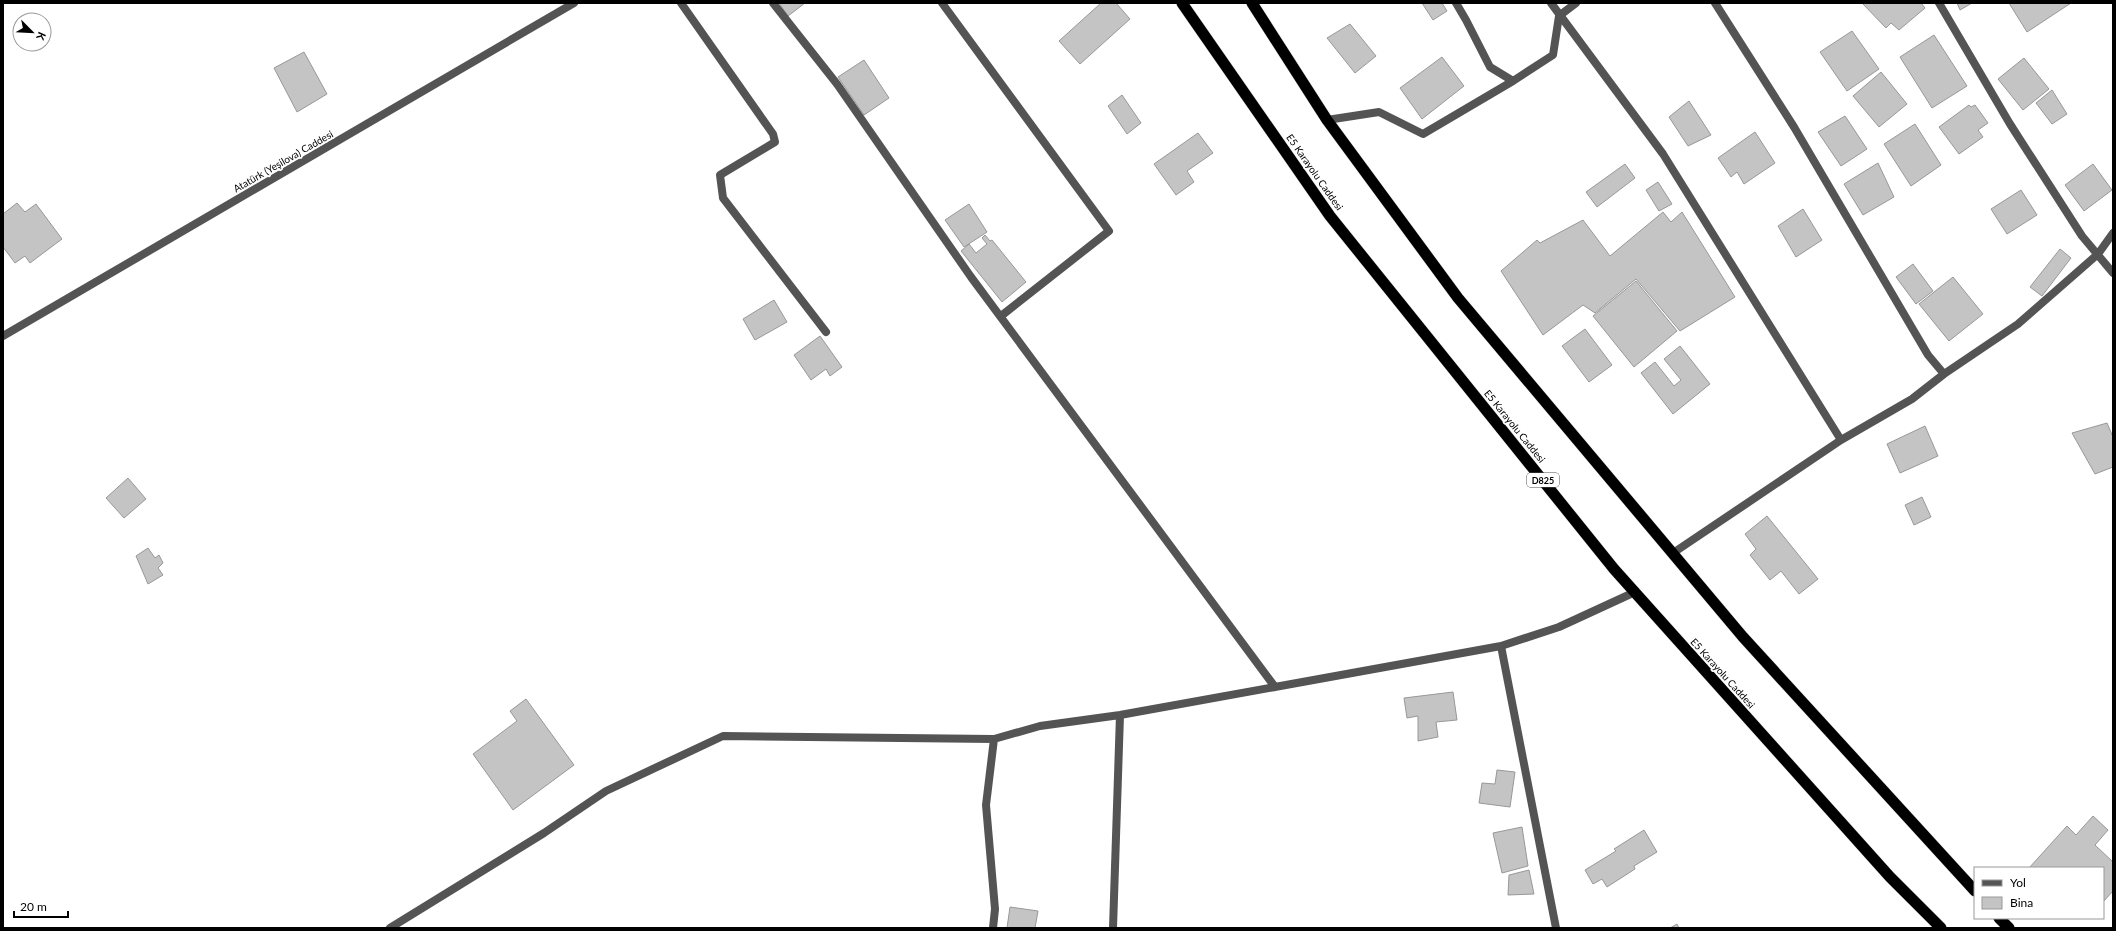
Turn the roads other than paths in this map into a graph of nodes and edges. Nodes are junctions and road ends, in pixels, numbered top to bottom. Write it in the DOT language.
graph roads {
  1 [pos="574,3"];
  2 [pos="681,3"];
  3 [pos="773,3"];
  4 [pos="942,3"];
  5 [pos="1182,3"];
  6 [pos="1252,3"];
  7 [pos="1456,3"];
  8 [pos="1551,3"];
  9 [pos="1576,3"];
  10 [pos="1715,3"];
  11 [pos="1939,3"];
  12 [pos="1559,16"];
  13 [pos="1512,81"];
  14 [pos="1327,120"];
  15 [pos="2113,233"];
  16 [pos="2098,254"];
  17 [pos="2113,273"];
  18 [pos="1001,316"];
  19 [pos="826,332"];
  20 [pos="3,336"];
  21 [pos="1944,374"];
  22 [pos="1841,440"];
  23 [pos="1673,553"];
  24 [pos="1634,592"];
  25 [pos="1501,646"];
  26 [pos="1275,687"];
  27 [pos="1120,715"];
  28 [pos="994,739"];
  29 [pos="1974,890"];
  30 [pos="2000,919"];
  31 [pos="390,928"];
  32 [pos="993,928"];
  33 [pos="1113,928"];
  34 [pos="1556,928"];
  35 [pos="1941,928"];
  36 [pos="2008,928"];
  1 -- 20 [label="street, Atatürk (Yeşilova) Caddesi"];
  2 -- 19 [label="street"];
  3 -- 18 [label="street"];
  4 -- 18 [label="street"];
  5 -- 24 [label="highway, E5 Karayolu Caddesi / D825"];
  6 -- 14 [label="highway"];
  7 -- 13 [label="street"];
  8 -- 12 [label="street"];
  9 -- 12 [label="street"];
  10 -- 21 [label="street"];
  11 -- 16 [label="street"];
  12 -- 13 [label="street"];
  12 -- 22 [label="street"];
  13 -- 14 [label="street"];
  14 -- 23 [label="highway"];
  15 -- 16 [label="street"];
  16 -- 17 [label="street"];
  16 -- 21 [label="street"];
  18 -- 26 [label="street"];
  21 -- 22 [label="street"];
  22 -- 23 [label="street"];
  23 -- 29 [label="highway"];
  24 -- 25 [label="street"];
  24 -- 35 [label="highway, E5 Karayolu Caddesi / D825"];
  25 -- 26 [label="street"];
  25 -- 34 [label="street"];
  26 -- 27 [label="street"];
  27 -- 28 [label="street"];
  27 -- 33 [label="street"];
  28 -- 31 [label="street"];
  28 -- 32 [label="street"];
  30 -- 36 [label="highway"];
}
